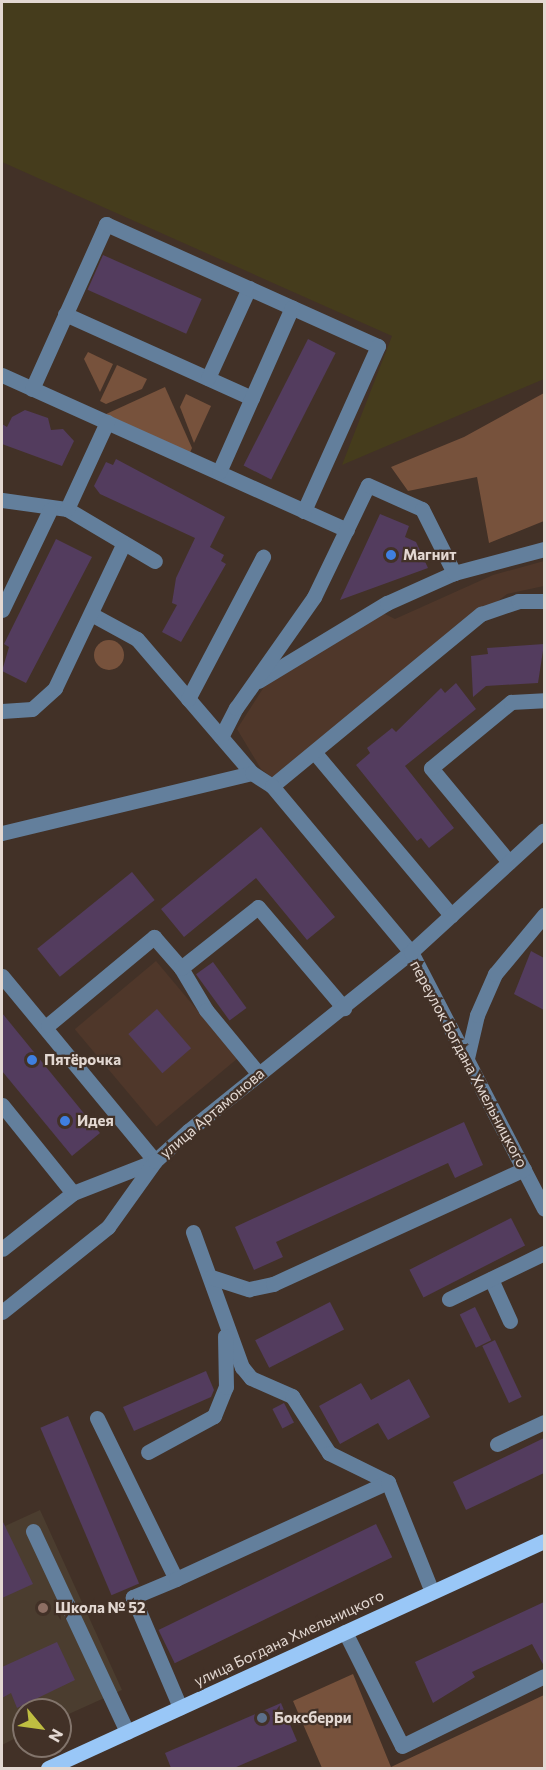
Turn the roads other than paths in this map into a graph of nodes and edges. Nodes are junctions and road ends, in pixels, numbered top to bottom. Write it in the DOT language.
graph roads {
  1 [pos="249,288"];
  2 [pos="292,307"];
  3 [pos="65,314"];
  4 [pos="2,375"];
  5 [pos="208,378"];
  6 [pos="32,389"];
  7 [pos="252,398"];
  8 [pos="107,422"];
  9 [pos="219,472"];
  10 [pos="2,500"];
  11 [pos="67,509"];
  12 [pos="50,510"];
  13 [pos="304,511"];
  14 [pos="347,530"];
  15 [pos="123,545"];
  16 [pos="544,549"];
  17 [pos="263,557"];
  18 [pos="155,561"];
  19 [pos="454,573"];
  20 [pos="544,600"];
  21 [pos="2,610"];
  22 [pos="91,614"];
  23 [pos="252,684"];
  24 [pos="188,699"];
  25 [pos="544,700"];
  26 [pos="2,711"];
  27 [pos="221,737"];
  28 [pos="315,753"];
  29 [pos="252,773"];
  30 [pos="272,786"];
  31 [pos="544,830"];
  32 [pos="2,832"];
  33 [pos="509,862"];
  34 [pos="451,915"];
  35 [pos="544,915"];
  36 [pos="411,952"];
  37 [pos="182,968"];
  38 [pos="2,976"];
  39 [pos="344,1008"];
  40 [pos="48,1025"];
  41 [pos="467,1058"];
  42 [pos="258,1073"];
  43 [pos="2,1105"];
  44 [pos="155,1161"];
  45 [pos="524,1169"];
  46 [pos="73,1193"];
  47 [pos="544,1209"];
  48 [pos="193,1232"];
  49 [pos="2,1249"];
  50 [pos="544,1253"];
  51 [pos="211,1277"];
  52 [pos="491,1279"];
  53 [pos="449,1299"];
  54 [pos="2,1312"];
  55 [pos="510,1321"];
  56 [pos="225,1330"];
  57 [pos="97,1418"];
  58 [pos="544,1422"];
  59 [pos="497,1444"];
  60 [pos="148,1452"];
  61 [pos="388,1482"];
  62 [pos="33,1531"];
  63 [pos="544,1541"];
  64 [pos="176,1579"];
  65 [pos="432,1592"];
  66 [pos="345,1632"];
  67 [pos="544,1676"];
  68 [pos="180,1707"];
  69 [pos="127,1732"];
  70 [pos="48,1768"];
  1 -- 2 [label="street"];
  1 -- 3 [label="street"];
  1 -- 5 [label="street"];
  2 -- 7 [label="street"];
  2 -- 13 [label="street"];
  3 -- 5 [label="street"];
  3 -- 6 [label="street"];
  4 -- 6 [label="street"];
  5 -- 7 [label="street"];
  6 -- 8 [label="street"];
  7 -- 9 [label="street"];
  8 -- 9 [label="street"];
  8 -- 11 [label="street"];
  9 -- 13 [label="street"];
  10 -- 12 [label="street"];
  11 -- 12 [label="street"];
  11 -- 15 [label="street"];
  12 -- 21 [label="street"];
  13 -- 14 [label="street"];
  14 -- 19 [label="street"];
  14 -- 23 [label="street"];
  15 -- 18 [label="street"];
  15 -- 22 [label="street"];
  16 -- 19 [label="street"];
  17 -- 24 [label="street"];
  19 -- 23 [label="street"];
  20 -- 28 [label="street"];
  22 -- 24 [label="street"];
  22 -- 26 [label="street"];
  23 -- 27 [label="street"];
  24 -- 27 [label="street"];
  25 -- 33 [label="street"];
  27 -- 29 [label="street"];
  28 -- 30 [label="street"];
  28 -- 34 [label="street"];
  29 -- 30 [label="street"];
  29 -- 32 [label="street"];
  30 -- 36 [label="street"];
  31 -- 33 [label="street, улица Артамонова"];
  33 -- 34 [label="street, улица Артамонова"];
  34 -- 36 [label="street, улица Артамонова"];
  35 -- 41 [label="street"];
  36 -- 39 [label="street, улица Артамонова"];
  36 -- 41 [label="street, переулок Богдана Хмельницкого"];
  37 -- 39 [label="street"];
  37 -- 40 [label="street"];
  37 -- 42 [label="street"];
  38 -- 40 [label="street"];
  39 -- 42 [label="street, улица Артамонова"];
  40 -- 44 [label="street"];
  41 -- 45 [label="street, переулок Богдана Хмельницкого"];
  42 -- 44 [label="street, улица Артамонова"];
  43 -- 46 [label="street"];
  44 -- 46 [label="street"];
  44 -- 54 [label="street, улица Артамонова"];
  45 -- 47 [label="street, переулок Богдана Хмельницкого"];
  45 -- 51 [label="street"];
  46 -- 49 [label="street"];
  48 -- 51 [label="street"];
  50 -- 52 [label="street"];
  51 -- 56 [label="street"];
  52 -- 53 [label="street"];
  52 -- 55 [label="street"];
  56 -- 60 [label="street"];
  56 -- 61 [label="street"];
  57 -- 64 [label="street"];
  58 -- 59 [label="street"];
  61 -- 64 [label="street"];
  61 -- 65 [label="street"];
  62 -- 69 [label="street"];
  63 -- 65 [label="main road, улица Богдана Хмельницкого"];
  64 -- 68 [label="street"];
  65 -- 66 [label="main road, улица Богдана Хмельницкого"];
  66 -- 67 [label="street"];
  66 -- 68 [label="main road, улица Богдана Хмельницкого"];
  68 -- 69 [label="main road, улица Богдана Хмельницкого"];
  69 -- 70 [label="main road, улица Богдана Хмельницкого"];
}
